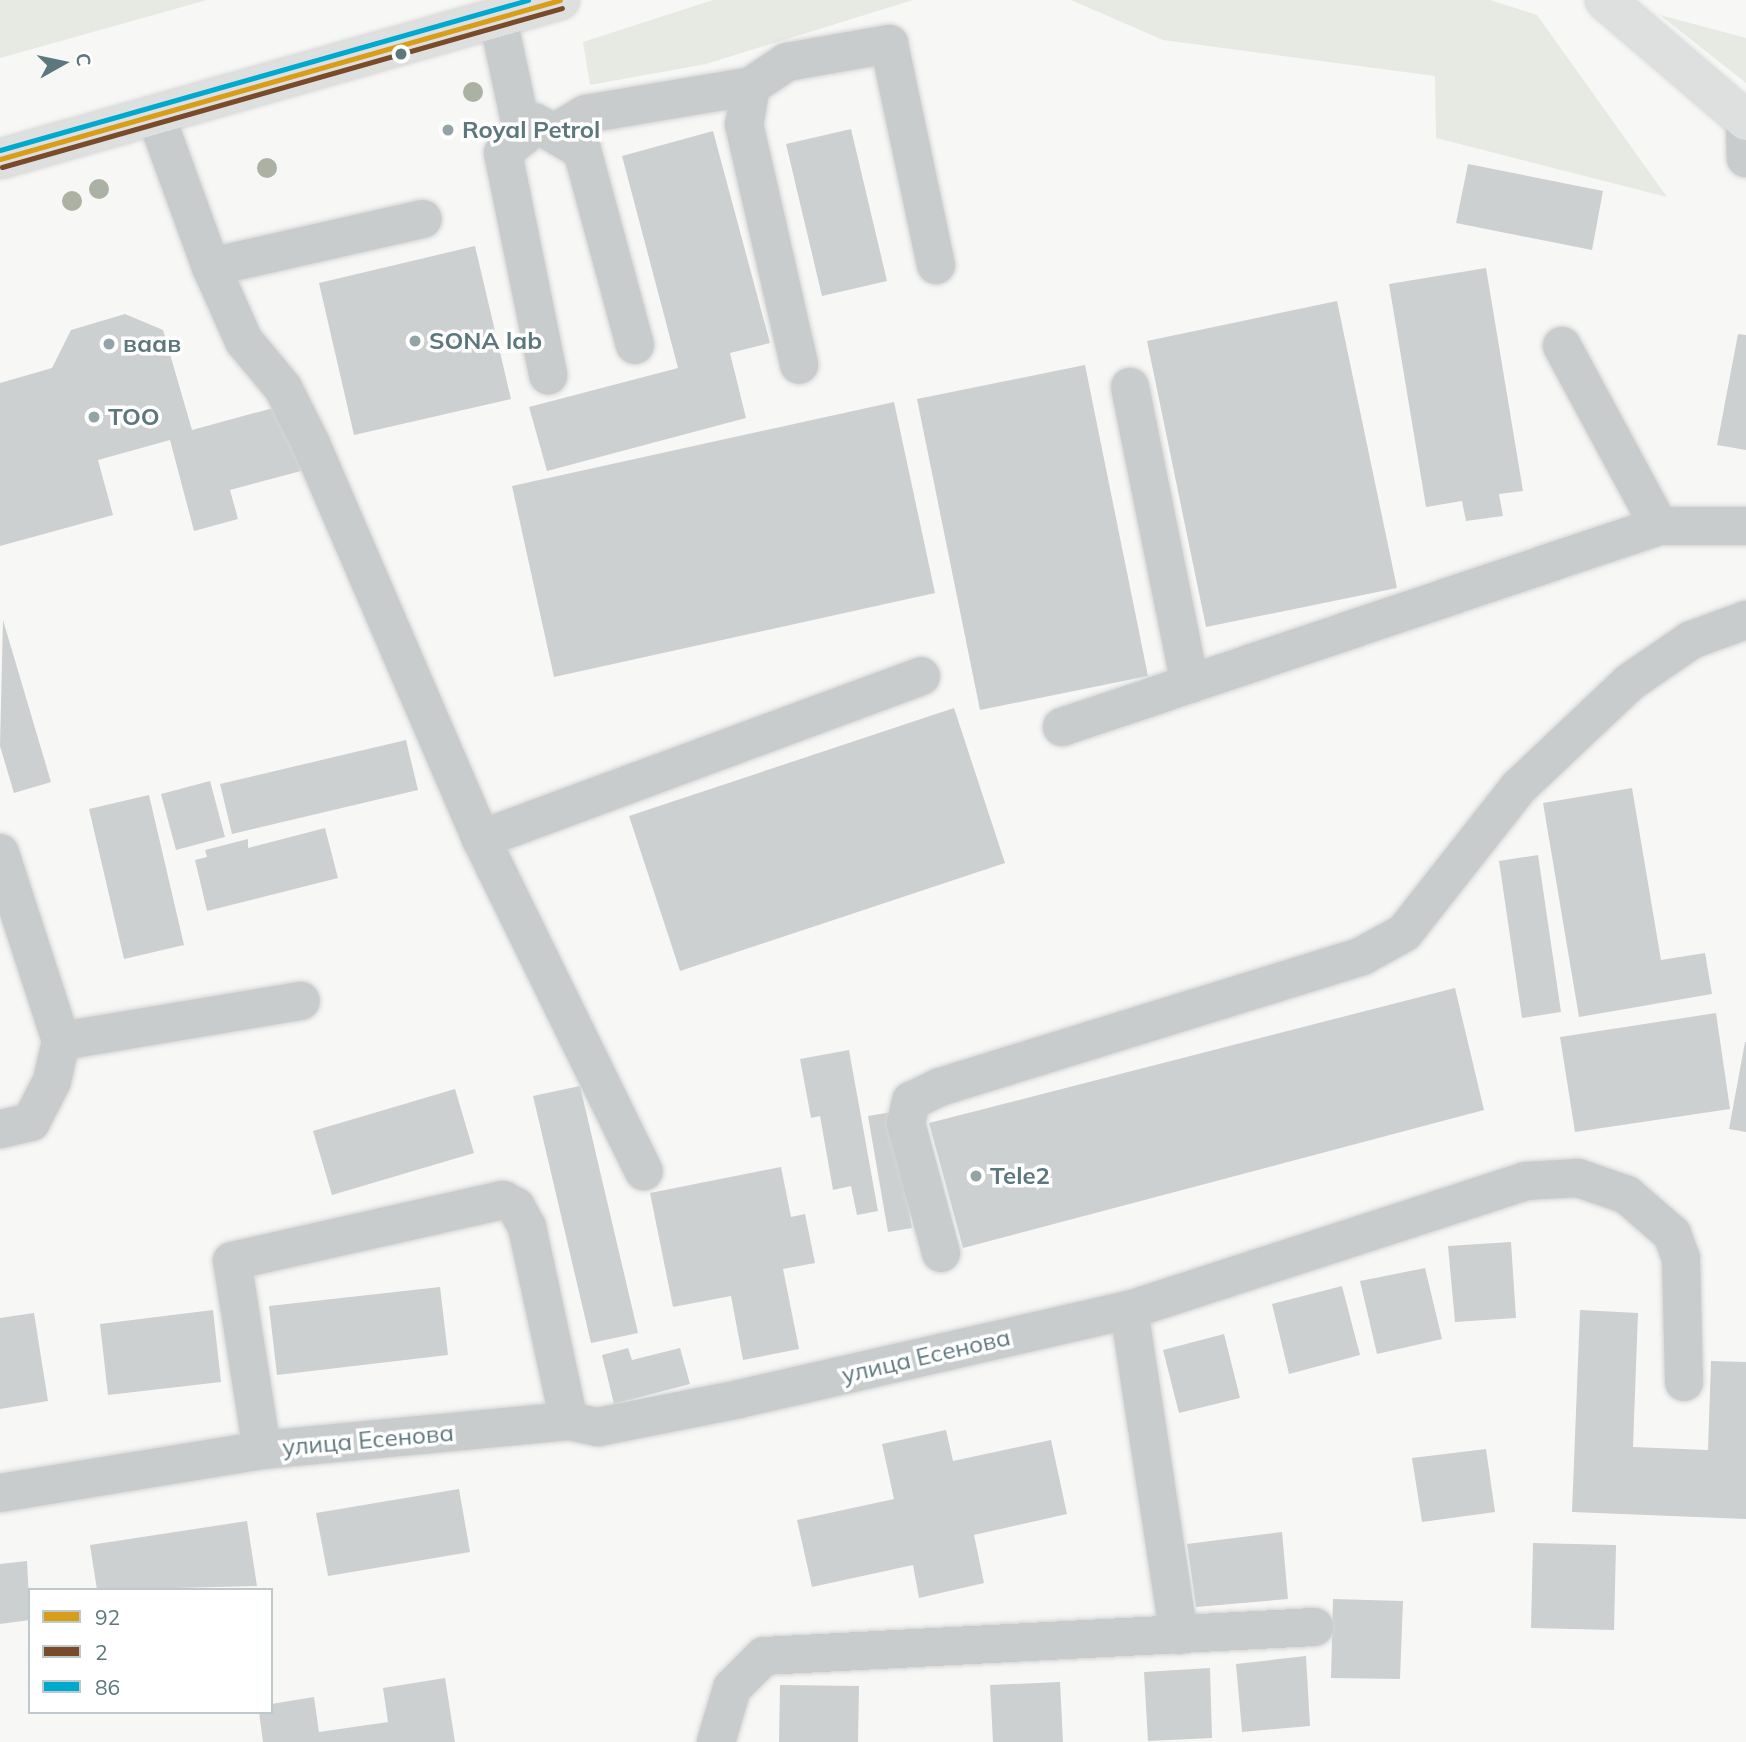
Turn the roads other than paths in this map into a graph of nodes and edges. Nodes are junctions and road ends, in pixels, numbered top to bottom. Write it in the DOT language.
graph roads {
  1 [pos="560,0"];
  2 [pos="1605,0"];
  3 [pos="498,19"];
  4 [pos="751,86"];
  5 [pos="518,111"];
  6 [pos="156,116"];
  7 [pos="1745,120"];
  8 [pos="554,133"];
  9 [pos="1746,158"];
  10 [pos="0,159"];
  11 [pos="423,219"];
  12 [pos="936,265"];
  13 [pos="211,267"];
  14 [pos="635,345"];
  15 [pos="1562,346"];
  16 [pos="799,365"];
  17 [pos="548,375"];
  18 [pos="1130,387"];
  19 [pos="1659,526"];
  20 [pos="1746,526"];
  21 [pos="1746,620"];
  22 [pos="921,676"];
  23 [pos="1190,684"];
  24 [pos="1062,727"];
  25 [pos="481,839"];
  26 [pos="0,853"];
  27 [pos="301,1001"];
  28 [pos="61,1041"];
  29 [pos="0,1129"];
  30 [pos="644,1171"];
  31 [pos="941,1252"];
  32 [pos="1129,1310"];
  33 [pos="1684,1382"];
  34 [pos="569,1421"];
  35 [pos="262,1450"];
  36 [pos="0,1493"];
  37 [pos="1314,1627"];
  38 [pos="1179,1635"];
  39 [pos="716,1742"];
  1 -- 3 [label="main road"];
  2 -- 7 [label="main road"];
  3 -- 5 [label="street"];
  3 -- 6 [label="main road"];
  4 -- 8 [label="street"];
  4 -- 12 [label="street"];
  4 -- 16 [label="street"];
  5 -- 8 [label="street"];
  5 -- 17 [label="street"];
  6 -- 10 [label="main road"];
  6 -- 13 [label="street"];
  7 -- 9 [label="street"];
  8 -- 14 [label="street"];
  11 -- 13 [label="street"];
  13 -- 25 [label="street"];
  15 -- 19 [label="street"];
  18 -- 23 [label="street"];
  19 -- 20 [label="street"];
  19 -- 23 [label="street"];
  21 -- 31 [label="street"];
  22 -- 25 [label="street"];
  23 -- 24 [label="street"];
  25 -- 30 [label="street"];
  26 -- 28 [label="street"];
  27 -- 28 [label="street"];
  28 -- 29 [label="street"];
  32 -- 33 [label="street, улица Есенова"];
  32 -- 34 [label="street, улица Есенова"];
  32 -- 38 [label="street"];
  34 -- 35 [label="street, улица Есенова"];
  34 -- 35 [label="street"];
  35 -- 36 [label="street, улица Есенова"];
  37 -- 38 [label="street"];
  38 -- 39 [label="street"];
}
